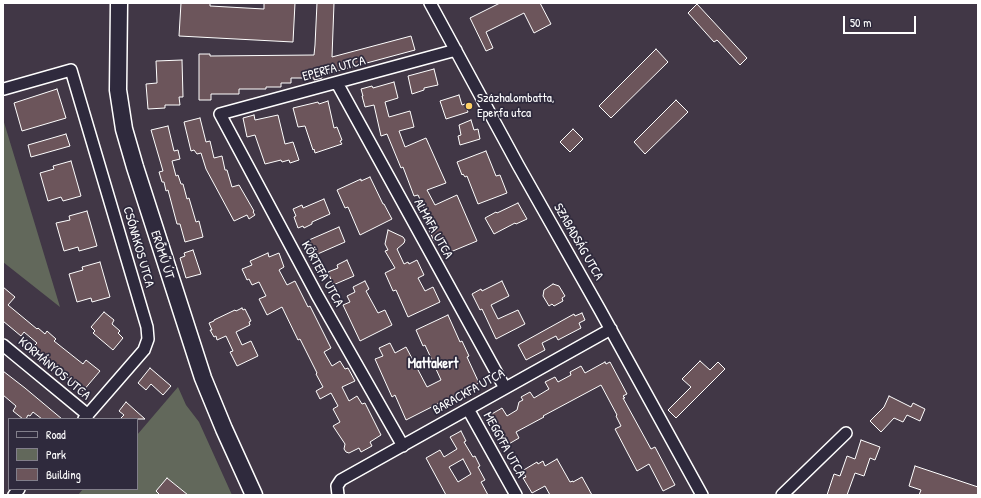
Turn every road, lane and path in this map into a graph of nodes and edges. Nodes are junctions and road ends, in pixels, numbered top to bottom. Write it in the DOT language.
graph roads {
  1 [pos="120,3"];
  2 [pos="430,3"];
  3 [pos="456,50"];
  4 [pos="337,83"];
  5 [pos="4,89"];
  6 [pos="220,114"];
  7 [pos="611,329"];
  8 [pos="3,345"];
  9 [pos="505,388"];
  10 [pos="468,409"];
  11 [pos="86,417"];
  12 [pos="846,433"];
  13 [pos="403,446"];
  14 [pos="254,495"];
  15 [pos="338,495"];
  16 [pos="516,495"];
  17 [pos="702,495"];
  18 [pos="782,495"];
  1 -- 14 [label="street, ERŐMŰ ÚT"];
  2 -- 3 [label="street, SZABADSÁG UTCA"];
  3 -- 4 [label="street, EPERFA UTCA"];
  3 -- 7 [label="street, SZABADSÁG UTCA"];
  4 -- 6 [label="street, EPERFA UTCA"];
  4 -- 9 [label="street, ALMAFA UTCA"];
  5 -- 11 [label="street, CSÓNAKOS UTCA"];
  6 -- 13 [label="street, KÖRTEFA UTCA"];
  7 -- 9 [label="street, BARACKFA UTCA"];
  7 -- 17 [label="street, SZABADSÁG UTCA"];
  8 -- 11 [label="street, KORMÁNYOS UTCA"];
  9 -- 10 [label="street, BARACKFA UTCA"];
  10 -- 13 [label="street, BARACKFA UTCA"];
  10 -- 16 [label="street, MEGGYFA UTCA"];
  12 -- 18 [label="street"];
  13 -- 15 [label="street, BARACKFA UTCA"];
}
